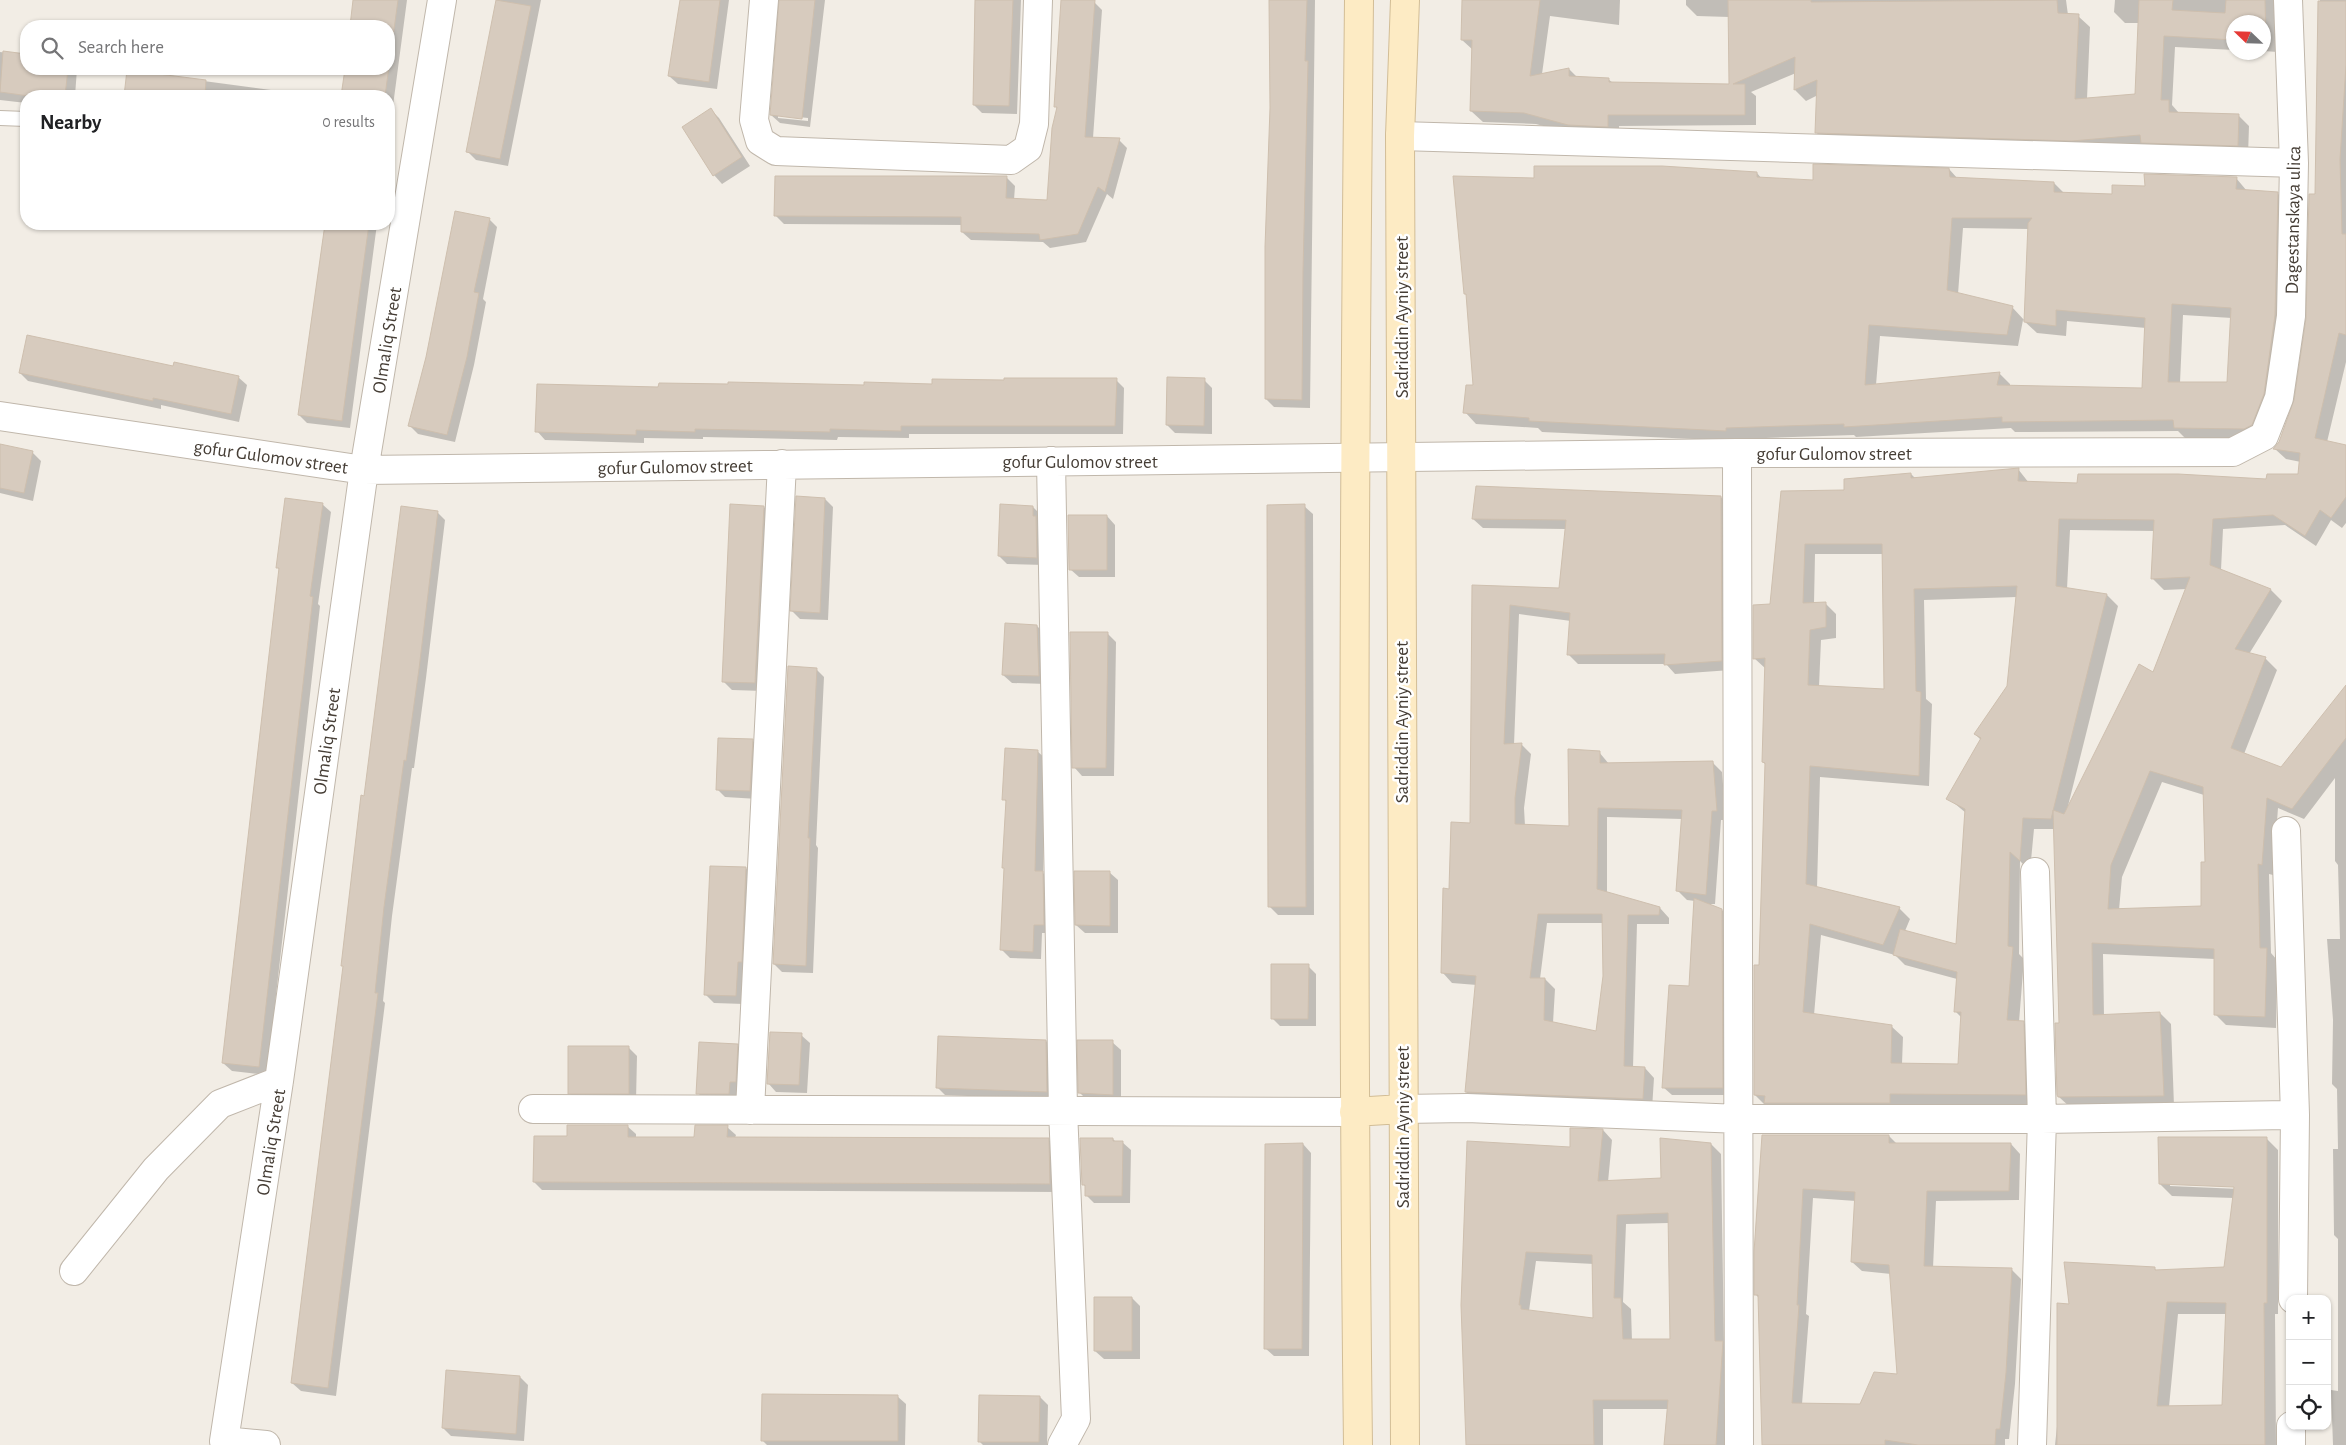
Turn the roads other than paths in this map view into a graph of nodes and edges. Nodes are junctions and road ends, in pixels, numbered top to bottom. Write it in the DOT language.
graph roads {
  1 [pos="442,0"];
  2 [pos="764,0"];
  3 [pos="1038,0"];
  4 [pos="1359,0"];
  5 [pos="1405,0"];
  6 [pos="2288,0"];
  7 [pos="0,118"];
  8 [pos="20,119"];
  9 [pos="1400,136"];
  10 [pos="2294,163"];
  11 [pos="0,416"];
  12 [pos="2264,436"];
  13 [pos="1737,453"];
  14 [pos="1401,458"];
  15 [pos="1354,459"];
  16 [pos="1051,461"];
  17 [pos="782,464"];
  18 [pos="364,470"];
  19 [pos="2286,831"];
  20 [pos="2034,872"];
  21 [pos="279,1081"];
  22 [pos="533,1109"];
  23 [pos="1402,1109"];
  24 [pos="750,1110"];
  25 [pos="1063,1110"];
  26 [pos="1354,1112"];
  27 [pos="2295,1115"];
  28 [pos="2042,1119"];
  29 [pos="1740,1120"];
  30 [pos="74,1271"];
  31 [pos="2293,1295"];
  32 [pos="2291,1430"];
  33 [pos="266,1445"];
  34 [pos="1062,1445"];
  35 [pos="1358,1445"];
  36 [pos="1405,1445"];
  37 [pos="1739,1445"];
  38 [pos="2032,1445"];
  39 [pos="2291,1445"];
  1 -- 18 [label="street, Olmaliq Street"];
  2 -- 3 [label="street"];
  4 -- 15 [label="main road"];
  5 -- 9 [label="main road, Sadriddin Ayniy street"];
  6 -- 10 [label="street, Dagestanskaya ulica"];
  7 -- 8 [label="lane"];
  9 -- 10 [label="street"];
  9 -- 14 [label="main road, Sadriddin Ayniy street"];
  10 -- 12 [label="street, Dagestanskaya ulica"];
  11 -- 18 [label="street, gofur Gulomov street"];
  12 -- 13 [label="street, gofur Gulomov street"];
  13 -- 14 [label="street, gofur Gulomov street"];
  13 -- 29 [label="street"];
  14 -- 15 [label="street, gofur Gulomov street"];
  14 -- 23 [label="main road, Sadriddin Ayniy street"];
  15 -- 16 [label="street, gofur Gulomov street"];
  15 -- 26 [label="main road"];
  16 -- 17 [label="street, gofur Gulomov street"];
  16 -- 25 [label="street"];
  17 -- 18 [label="street, gofur Gulomov street"];
  17 -- 24 [label="street"];
  18 -- 21 [label="street, Olmaliq Street"];
  19 -- 27 [label="street"];
  20 -- 28 [label="street"];
  21 -- 30 [label="street"];
  21 -- 33 [label="street, Olmaliq Street"];
  22 -- 24 [label="street"];
  23 -- 26 [label="main road"];
  23 -- 29 [label="street"];
  23 -- 36 [label="main road, Sadriddin Ayniy street"];
  24 -- 25 [label="street"];
  25 -- 26 [label="street"];
  25 -- 34 [label="street"];
  26 -- 35 [label="main road"];
  27 -- 28 [label="street"];
  27 -- 31 [label="street"];
  28 -- 29 [label="street"];
  28 -- 38 [label="street"];
  29 -- 37 [label="street"];
  32 -- 39 [label="street"];
}
